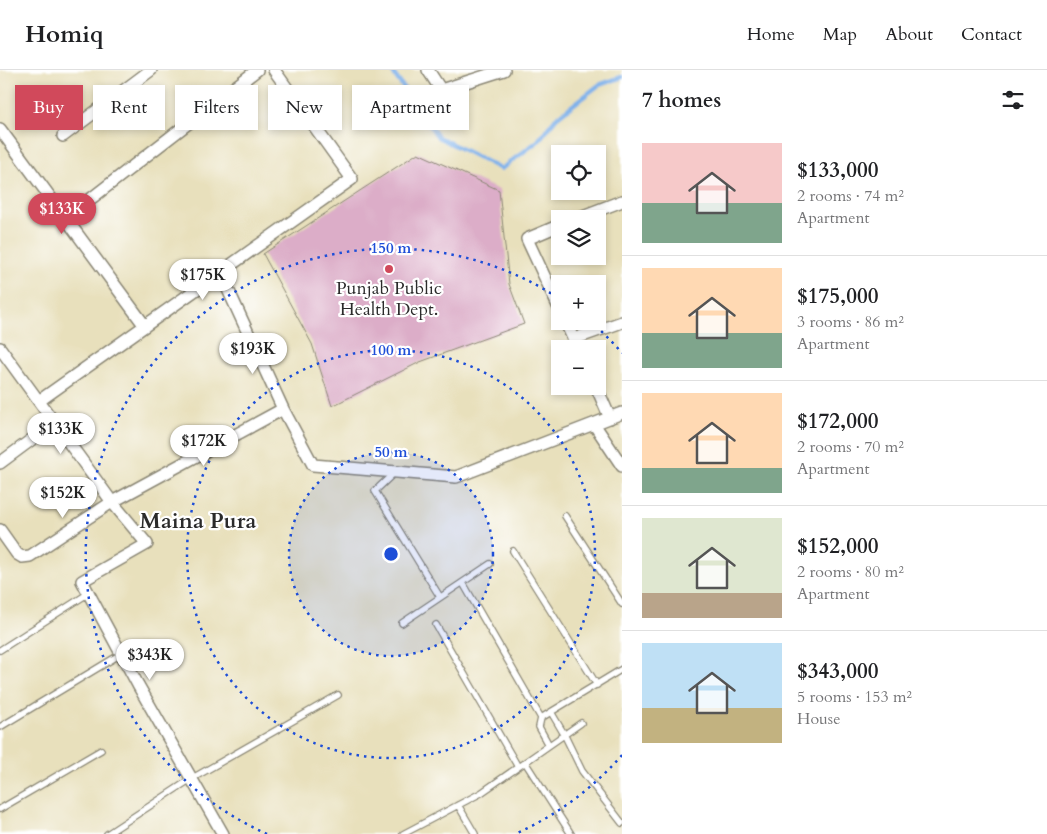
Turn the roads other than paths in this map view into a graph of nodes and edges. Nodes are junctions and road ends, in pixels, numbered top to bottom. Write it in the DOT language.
graph roads {
  1 [pos="151,70"];
  2 [pos="256,70"];
  3 [pos="274,70"];
  4 [pos="428,70"];
  5 [pos="504,70"];
  6 [pos="0,129"];
  7 [pos="63,136"];
  8 [pos="622,201"];
  9 [pos="598,210"];
  10 [pos="66,218"];
  11 [pos="551,229"];
  12 [pos="220,272"];
  13 [pos="551,291"];
  14 [pos="622,322"];
  15 [pos="145,326"];
  16 [pos="584,340"];
  17 [pos="0,348"];
  18 [pos="600,395"];
  19 [pos="39,401"];
  20 [pos="283,409"];
  21 [pos="622,413"];
  22 [pos="610,418"];
  23 [pos="54,423"];
  24 [pos="594,424"];
  25 [pos="0,463"];
  26 [pos="622,466"];
  27 [pos="396,472"];
  28 [pos="112,502"];
  29 [pos="564,516"];
  30 [pos="0,530"];
  31 [pos="513,551"];
  32 [pos="490,564"];
  33 [pos="463,583"];
  34 [pos="89,593"];
  35 [pos="440,597"];
  36 [pos="622,604"];
  37 [pos="402,623"];
  38 [pos="436,625"];
  39 [pos="0,650"];
  40 [pos="121,654"];
  41 [pos="622,669"];
  42 [pos="597,685"];
  43 [pos="338,695"];
  44 [pos="551,712"];
  45 [pos="541,718"];
  46 [pos="580,723"];
  47 [pos="0,727"];
  48 [pos="564,734"];
  49 [pos="549,745"];
  50 [pos="101,750"];
  51 [pos="525,762"];
  52 [pos="518,767"];
  53 [pos="192,780"];
  54 [pos="458,805"];
  55 [pos="0,809"];
  56 [pos="622,823"];
  57 [pos="107,834"];
  58 [pos="222,834"];
  59 [pos="403,834"];
  60 [pos="475,834"];
  61 [pos="571,834"];
  1 -- 7 [label="street"];
  2 -- 10 [label="street"];
  3 -- 12 [label="street"];
  4 -- 5 [label="street"];
  6 -- 10 [label="street"];
  8 -- 9 [label="street"];
  10 -- 15 [label="street"];
  11 -- 13 [label="street"];
  12 -- 15 [label="street"];
  12 -- 20 [label="street"];
  14 -- 16 [label="street"];
  15 -- 19 [label="street"];
  17 -- 19 [label="street"];
  18 -- 22 [label="street"];
  19 -- 23 [label="street"];
  20 -- 27 [label="street"];
  20 -- 28 [label="street"];
  21 -- 22 [label="street"];
  22 -- 24 [label="street"];
  23 -- 25 [label="street"];
  23 -- 28 [label="street"];
  24 -- 26 [label="street"];
  24 -- 27 [label="street"];
  27 -- 35 [label="lane"];
  28 -- 30 [label="street"];
  28 -- 34 [label="street"];
  29 -- 36 [label="lane"];
  31 -- 42 [label="lane"];
  32 -- 33 [label="lane"];
  33 -- 35 [label="lane"];
  33 -- 45 [label="lane"];
  34 -- 39 [label="lane"];
  34 -- 40 [label="street"];
  35 -- 37 [label="lane"];
  38 -- 52 [label="lane"];
  40 -- 47 [label="lane"];
  40 -- 53 [label="street"];
  41 -- 42 [label="lane"];
  42 -- 44 [label="lane"];
  43 -- 53 [label="lane"];
  44 -- 45 [label="lane"];
  44 -- 48 [label="lane"];
  45 -- 49 [label="lane"];
  46 -- 48 [label="lane"];
  48 -- 49 [label="lane"];
  48 -- 56 [label="lane"];
  49 -- 51 [label="lane"];
  50 -- 55 [label="lane"];
  51 -- 52 [label="lane"];
  51 -- 61 [label="lane"];
  52 -- 54 [label="lane"];
  53 -- 57 [label="lane"];
  53 -- 58 [label="street"];
  54 -- 59 [label="lane"];
  54 -- 60 [label="lane"];
}
